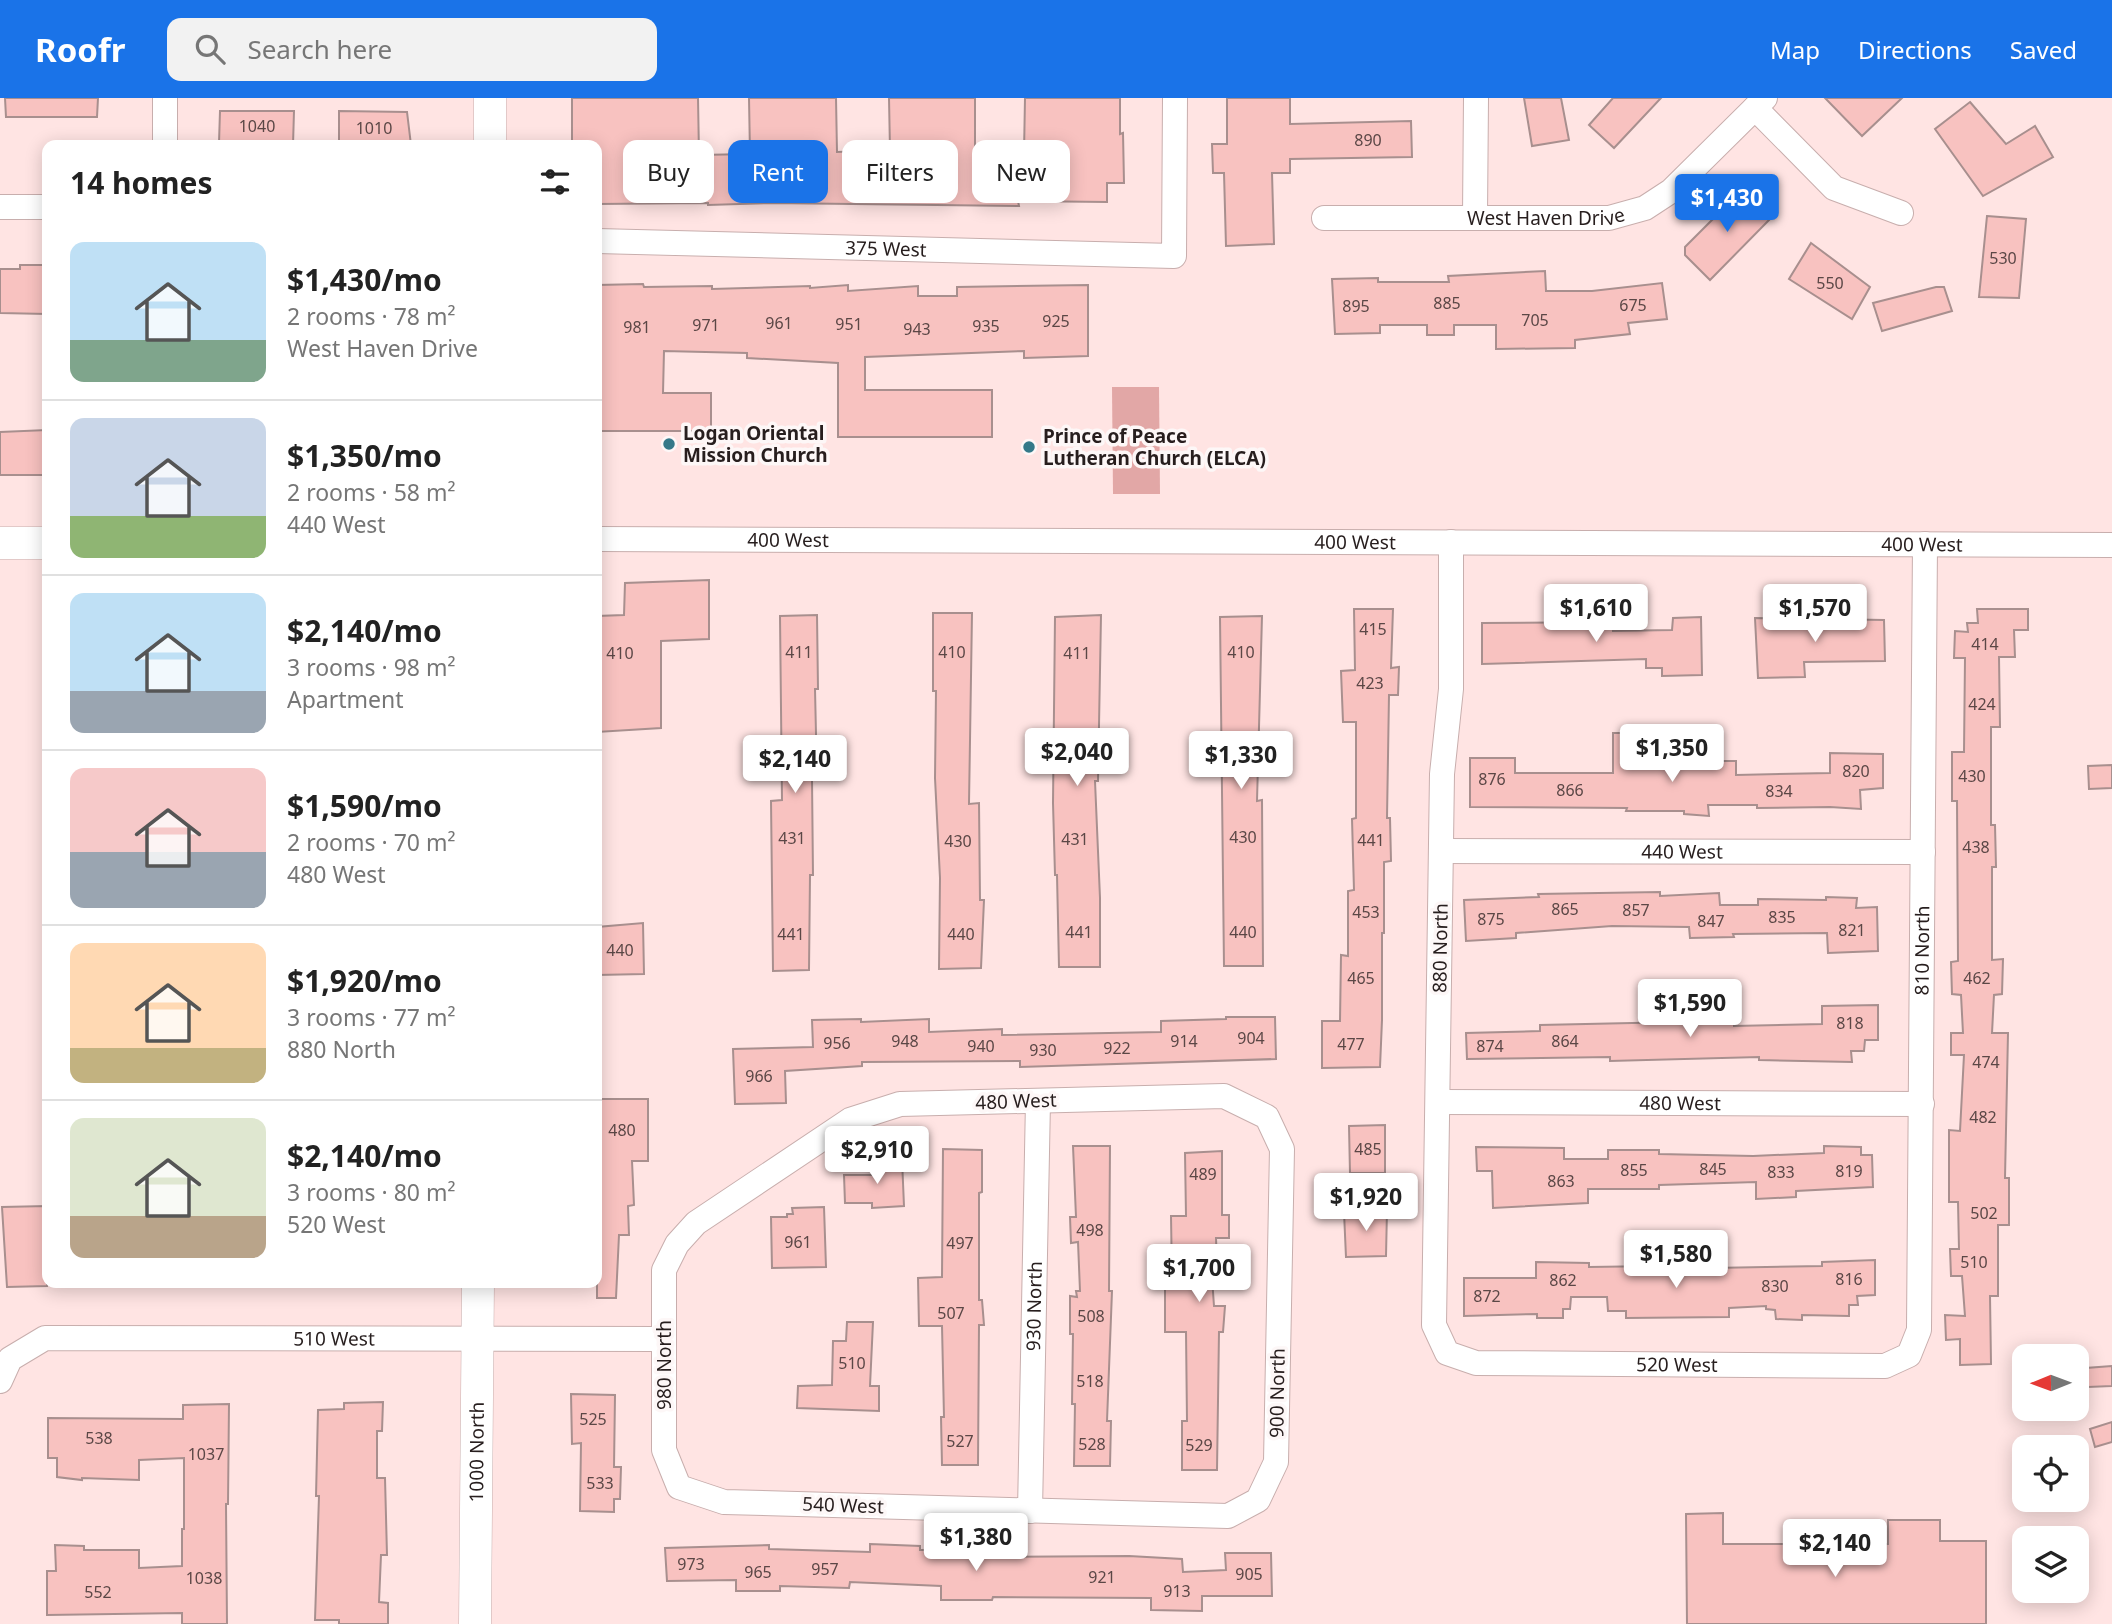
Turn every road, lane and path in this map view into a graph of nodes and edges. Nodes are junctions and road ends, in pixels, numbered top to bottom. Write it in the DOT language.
graph roads {
  1 [pos="165,98"];
  2 [pos="490,98"];
  3 [pos="1175,98"];
  4 [pos="1476,98"];
  5 [pos="1760,103"];
  6 [pos="165,140"];
  7 [pos="490,140"];
  8 [pos="0,206"];
  9 [pos="42,207"];
  10 [pos="1901,213"];
  11 [pos="1475,216"];
  12 [pos="1324,218"];
  13 [pos="602,241"];
  14 [pos="602,539"];
  15 [pos="1451,542"];
  16 [pos="0,543"];
  17 [pos="42,543"];
  18 [pos="1926,544"];
  19 [pos="2112,545"];
  20 [pos="1441,851"];
  21 [pos="1923,852"];
  22 [pos="1038,1101"];
  23 [pos="1438,1102"];
  24 [pos="1922,1104"];
  25 [pos="1267,1117"];
  26 [pos="677,1244"];
  27 [pos="478,1288"];
  28 [pos="478,1339"];
  29 [pos="664,1339"];
  30 [pos="1447,1353"];
  31 [pos="1909,1355"];
  32 [pos="5,1370"];
  33 [pos="679,1487"];
  34 [pos="1258,1500"];
  35 [pos="1030,1511"];
  36 [pos="475,1624"];
  1 -- 6 [label="street"];
  2 -- 7 [label="street"];
  3 -- 13 [label="street, 375 West"];
  4 -- 11 [label="street"];
  5 -- 10 [label="street"];
  5 -- 11 [label="street, West Haven Drive"];
  8 -- 9 [label="street"];
  11 -- 12 [label="street, West Haven Drive"];
  14 -- 15 [label="street, 400 West"];
  15 -- 18 [label="street, 400 West"];
  15 -- 20 [label="street, 880 North"];
  16 -- 17 [label="street"];
  18 -- 19 [label="street, 400 West"];
  18 -- 21 [label="street, 810 North"];
  20 -- 21 [label="street, 440 West"];
  20 -- 23 [label="street, 880 North"];
  21 -- 24 [label="street, 810 North"];
  22 -- 25 [label="street, 480 West"];
  22 -- 26 [label="street, 480 West"];
  22 -- 35 [label="street, 930 North"];
  23 -- 24 [label="street, 480 West"];
  23 -- 30 [label="street, 880 North"];
  24 -- 31 [label="street, 810 North"];
  25 -- 34 [label="street, 900 North"];
  26 -- 29 [label="street, 980 North"];
  27 -- 28 [label="street, 1000 North"];
  28 -- 29 [label="street, 510 West"];
  28 -- 32 [label="street, 510 West"];
  28 -- 36 [label="street, 1000 North"];
  29 -- 33 [label="street, 980 North"];
  30 -- 31 [label="street, 520 West"];
  33 -- 35 [label="street, 540 West"];
  34 -- 35 [label="street, 540 West"];
}
